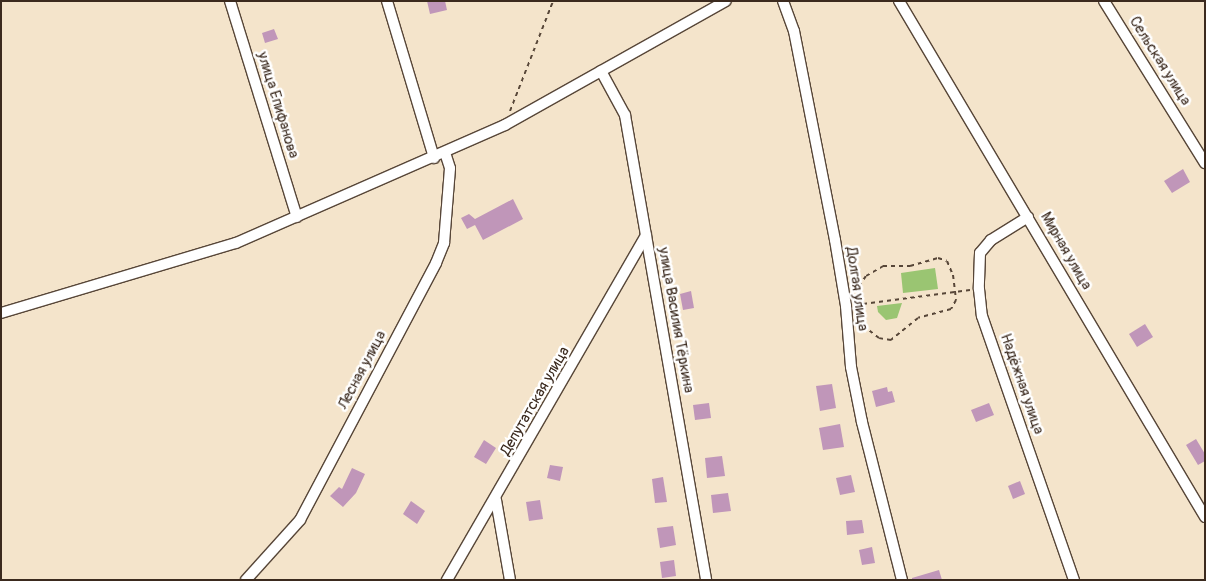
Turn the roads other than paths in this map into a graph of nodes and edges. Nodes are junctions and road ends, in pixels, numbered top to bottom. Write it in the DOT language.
graph roads {
  1 [pos="230,1"];
  2 [pos="387,1"];
  3 [pos="726,1"];
  4 [pos="782,1"];
  5 [pos="899,1"];
  6 [pos="1104,1"];
  7 [pos="601,71"];
  8 [pos="445,153"];
  9 [pos="434,158"];
  10 [pos="1205,163"];
  11 [pos="1028,216"];
  12 [pos="297,217"];
  13 [pos="646,235"];
  14 [pos="1,313"];
  15 [pos="496,500"];
  16 [pos="1205,517"];
  17 [pos="246,580"];
  18 [pos="447,580"];
  19 [pos="510,580"];
  20 [pos="706,580"];
  21 [pos="902,580"];
  22 [pos="1074,580"];
  1 -- 12 [label="street, улица Епифанова"];
  2 -- 9 [label="street"];
  3 -- 7 [label="street"];
  4 -- 21 [label="street, Долгая улица"];
  5 -- 11 [label="street, Мирная улица"];
  6 -- 10 [label="street, Сельская улица"];
  7 -- 8 [label="street"];
  7 -- 13 [label="street, улица Василия Тёркина"];
  8 -- 9 [label="street"];
  8 -- 17 [label="street, Лесная улица"];
  9 -- 12 [label="street"];
  11 -- 16 [label="street, Мирная улица"];
  11 -- 22 [label="street, Надёжная улица"];
  12 -- 14 [label="street"];
  13 -- 15 [label="street, Депутатская улица"];
  13 -- 20 [label="street, улица Василия Тёркина"];
  15 -- 18 [label="street, Депутатская улица"];
  15 -- 19 [label="street"];
}
